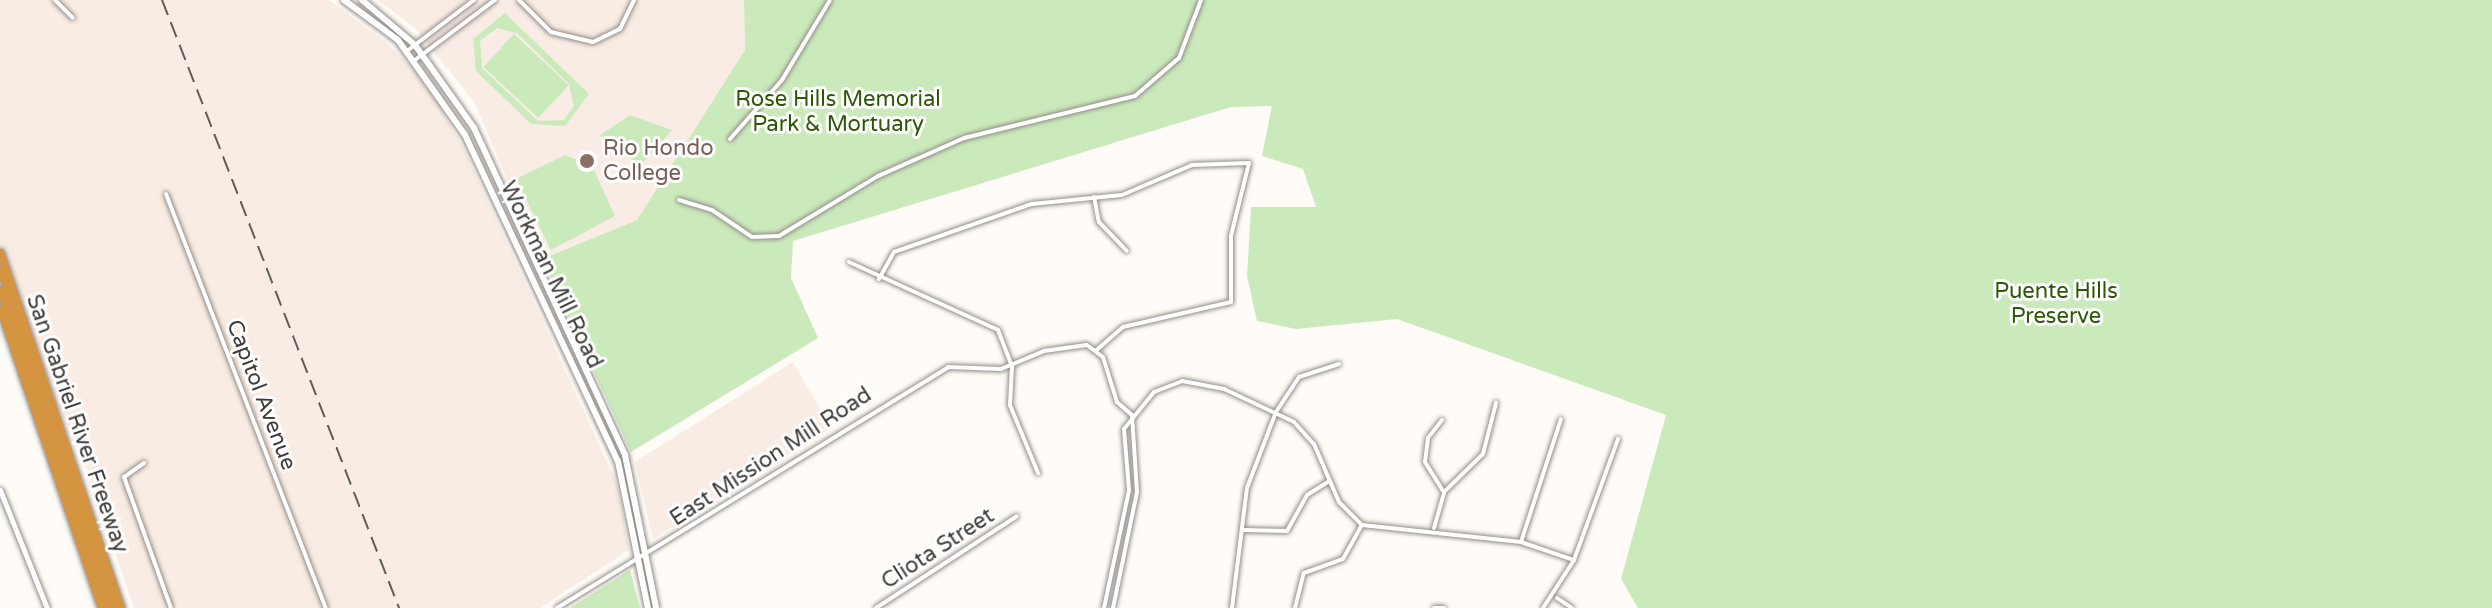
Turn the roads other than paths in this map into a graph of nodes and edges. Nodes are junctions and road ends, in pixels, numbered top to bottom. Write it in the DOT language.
graph roads {
  1 [pos="55,0"];
  2 [pos="344,0"];
  3 [pos="362,0"];
  4 [pos="474,0"];
  5 [pos="495,0"];
  6 [pos="519,0"];
  7 [pos="634,0"];
  8 [pos="830,0"];
  9 [pos="1201,0"];
  10 [pos="73,18"];
  11 [pos="415,45"];
  12 [pos="407,51"];
  13 [pos="422,55"];
  14 [pos="415,60"];
  15 [pos="730,139"];
  16 [pos="166,194"];
  17 [pos="1094,197"];
  18 [pos="679,200"];
  19 [pos="1127,251"];
  20 [pos="0,252"];
  21 [pos="849,262"];
  22 [pos="0,269"];
  23 [pos="879,279"];
  24 [pos="0,290"];
  25 [pos="0,309"];
  26 [pos="1097,350"];
  27 [pos="1339,364"];
  28 [pos="1012,367"];
  29 [pos="1496,403"];
  30 [pos="1276,412"];
  31 [pos="1132,415"];
  32 [pos="1561,419"];
  33 [pos="1442,420"];
  34 [pos="603,424"];
  35 [pos="1618,439"];
  36 [pos="627,460"];
  37 [pos="144,463"];
  38 [pos="1038,473"];
  39 [pos="1329,481"];
  40 [pos="0,490"];
  41 [pos="1444,492"];
  42 [pos="1017,516"];
  43 [pos="1362,525"];
  44 [pos="1434,528"];
  45 [pos="1243,530"];
  46 [pos="1521,542"];
  47 [pos="647,551"];
  48 [pos="639,556"];
  49 [pos="1574,560"];
  50 [pos="1557,598"];
  51 [pos="47,608"];
  52 [pos="101,608"];
  53 [pos="107,608"];
  54 [pos="114,608"];
  55 [pos="121,608"];
  56 [pos="171,608"];
  57 [pos="326,608"];
  58 [pos="557,608"];
  59 [pos="648,608"];
  60 [pos="656,608"];
  61 [pos="876,608"];
  62 [pos="1104,608"];
  63 [pos="1113,608"];
  64 [pos="1232,608"];
  65 [pos="1295,608"];
  66 [pos="1434,608"];
  67 [pos="1444,608"];
  68 [pos="1543,608"];
  69 [pos="1572,608"];
  1 -- 10 [label="street"];
  2 -- 12 [label="main road, Workman Mill Road"];
  3 -- 11 [label="main road, Workman Mill Road"];
  4 -- 11 [label="street"];
  5 -- 13 [label="street"];
  6 -- 7 [label="street"];
  8 -- 15 [label="street"];
  9 -- 18 [label="street"];
  11 -- 12 [label="street"];
  11 -- 13 [label="main road, Workman Mill Road"];
  12 -- 14 [label="main road, Workman Mill Road"];
  13 -- 14 [label="street"];
  13 -- 36 [label="main road, Workman Mill Road"];
  14 -- 34 [label="main road, Workman Mill Road"];
  16 -- 57 [label="street, Capitol Avenue"];
  17 -- 19 [label="street"];
  17 -- 23 [label="street"];
  17 -- 26 [label="street"];
  20 -- 55 [label="highway, San Gabriel River Freeway"];
  21 -- 23 [label="street"];
  22 -- 54 [label="highway"];
  23 -- 28 [label="street"];
  24 -- 53 [label="highway"];
  25 -- 52 [label="highway, San Gabriel River Freeway"];
  26 -- 28 [label="street"];
  26 -- 31 [label="street"];
  27 -- 30 [label="street"];
  28 -- 38 [label="street"];
  28 -- 47 [label="street, East Mission Mill Road"];
  29 -- 41 [label="street"];
  30 -- 31 [label="street"];
  30 -- 39 [label="street"];
  30 -- 45 [label="street"];
  31 -- 62 [label="street"];
  31 -- 63 [label="street"];
  32 -- 46 [label="street"];
  33 -- 41 [label="street"];
  34 -- 36 [label="main road"];
  34 -- 48 [label="main road, Workman Mill Road"];
  35 -- 49 [label="street"];
  36 -- 47 [label="main road, Workman Mill Road"];
  37 -- 56 [label="street"];
  39 -- 43 [label="street"];
  39 -- 45 [label="street"];
  40 -- 51 [label="street"];
  41 -- 44 [label="street"];
  42 -- 61 [label="street, Cliota Street"];
  43 -- 44 [label="street"];
  43 -- 65 [label="street"];
  44 -- 46 [label="street"];
  45 -- 64 [label="street"];
  46 -- 49 [label="street"];
  47 -- 48 [label="street, East Mission Mill Road"];
  47 -- 60 [label="main road, Workman Mill Road"];
  48 -- 58 [label="street, East Mission Mill Road"];
  48 -- 59 [label="main road, Workman Mill Road"];
  49 -- 50 [label="street"];
  50 -- 68 [label="street"];
  50 -- 69 [label="street"];
  66 -- 67 [label="street"];
}
